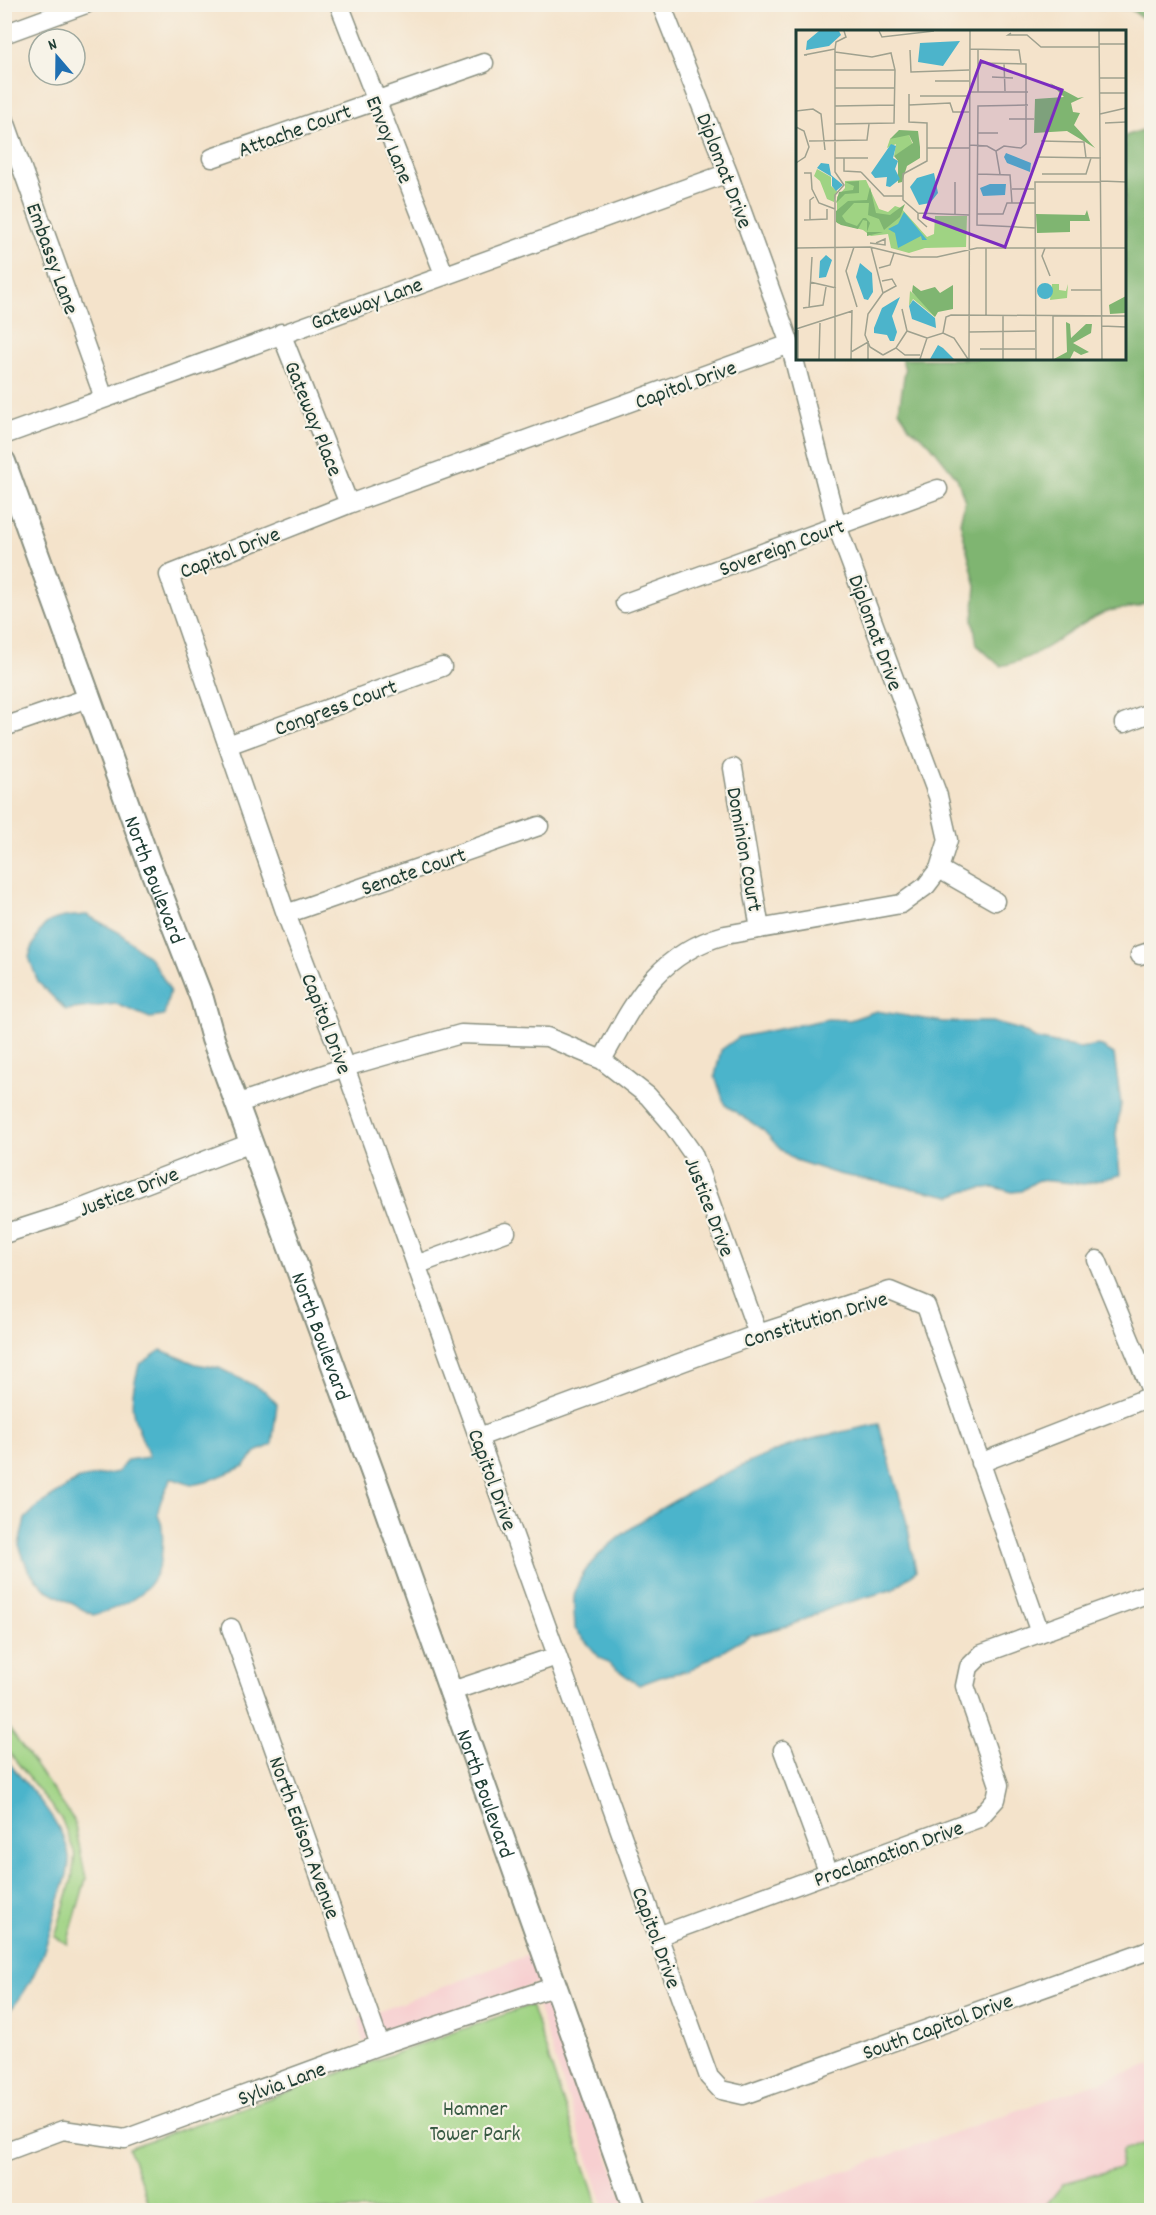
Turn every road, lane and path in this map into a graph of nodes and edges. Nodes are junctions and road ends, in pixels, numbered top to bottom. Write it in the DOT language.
graph roads {
  1 [pos="86,4"];
  2 [pos="339,4"];
  3 [pos="661,4"];
  4 [pos="4,34"];
  5 [pos="484,63"];
  6 [pos="375,100"];
  7 [pos="4,118"];
  8 [pos="212,158"];
  9 [pos="728,173"];
  10 [pos="444,274"];
  11 [pos="281,333"];
  12 [pos="790,344"];
  13 [pos="104,398"];
  14 [pos="4,435"];
  15 [pos="4,462"];
  16 [pos="938,489"];
  17 [pos="9,491"];
  18 [pos="349,504"];
  19 [pos="837,526"];
  20 [pos="624,603"];
  21 [pos="442,667"];
  22 [pos="88,698"];
  23 [pos="1152,712"];
  24 [pos="1124,723"];
  25 [pos="4,727"];
  26 [pos="228,744"];
  27 [pos="733,768"];
  28 [pos="539,826"];
  29 [pos="939,869"];
  30 [pos="995,901"];
  31 [pos="286,914"];
  32 [pos="760,929"];
  33 [pos="602,1060"];
  34 [pos="345,1067"];
  35 [pos="236,1104"];
  36 [pos="251,1143"];
  37 [pos="506,1232"];
  38 [pos="4,1234"];
  39 [pos="1097,1260"];
  40 [pos="416,1265"];
  41 [pos="758,1334"];
  42 [pos="1152,1395"];
  43 [pos="480,1437"];
  44 [pos="980,1463"];
  45 [pos="1152,1592"];
  46 [pos="231,1628"];
  47 [pos="1040,1633"];
  48 [pos="557,1656"];
  49 [pos="449,1692"];
  50 [pos="783,1750"];
  51 [pos="829,1874"];
  52 [pos="658,1936"];
  53 [pos="1152,1949"];
  54 [pos="556,1986"];
  55 [pos="380,2045"];
  56 [pos="721,2090"];
  57 [pos="4,2152"];
  58 [pos="635,2211"];
  1 -- 4 [label="street"];
  2 -- 6 [label="street, Envoy Lane"];
  3 -- 9 [label="street, Diplomat Drive"];
  5 -- 6 [label="street, Attache Court"];
  6 -- 8 [label="street, Attache Court"];
  6 -- 10 [label="street, Envoy Lane"];
  7 -- 13 [label="street, Embassy Lane"];
  9 -- 10 [label="street, Gateway Lane"];
  9 -- 12 [label="street, Diplomat Drive"];
  10 -- 11 [label="street, Gateway Lane"];
  11 -- 13 [label="street, Gateway Lane"];
  11 -- 18 [label="street, Gateway Place"];
  12 -- 18 [label="street, Capitol Drive"];
  12 -- 19 [label="street, Diplomat Drive"];
  13 -- 14 [label="street, Gateway Lane"];
  15 -- 17 [label="street, North Boulevard"];
  16 -- 19 [label="street, Sovereign Court"];
  17 -- 22 [label="street, North Boulevard"];
  18 -- 26 [label="street, Capitol Drive"];
  19 -- 20 [label="street, Sovereign Court"];
  19 -- 29 [label="street, Diplomat Drive"];
  21 -- 26 [label="street, Congress Court"];
  22 -- 25 [label="street"];
  22 -- 35 [label="street, North Boulevard"];
  23 -- 24 [label="street"];
  26 -- 31 [label="street, Capitol Drive"];
  27 -- 32 [label="street, Dominion Court"];
  28 -- 31 [label="street, Senate Court"];
  29 -- 30 [label="street"];
  29 -- 32 [label="street, Diplomat Drive"];
  31 -- 34 [label="street, Capitol Drive"];
  32 -- 33 [label="street, Diplomat Drive"];
  33 -- 34 [label="street, Justice Drive"];
  33 -- 41 [label="street, Justice Drive"];
  34 -- 35 [label="street, Justice Drive"];
  34 -- 40 [label="street, Capitol Drive"];
  35 -- 36 [label="street, North Boulevard"];
  36 -- 38 [label="street, Justice Drive"];
  36 -- 49 [label="street, North Boulevard"];
  37 -- 40 [label="street"];
  39 -- 42 [label="street"];
  40 -- 43 [label="street, Capitol Drive"];
  41 -- 43 [label="street, Constitution Drive"];
  41 -- 44 [label="street, Constitution Drive"];
  42 -- 44 [label="street"];
  43 -- 48 [label="street, Capitol Drive"];
  44 -- 47 [label="street, Constitution Drive"];
  45 -- 47 [label="street, Proclamation Drive"];
  46 -- 55 [label="street, North Edison Avenue"];
  47 -- 51 [label="street, Proclamation Drive"];
  48 -- 49 [label="street"];
  48 -- 52 [label="street, Capitol Drive"];
  49 -- 54 [label="street, North Boulevard"];
  50 -- 51 [label="street"];
  51 -- 52 [label="street, Proclamation Drive"];
  52 -- 56 [label="street, Capitol Drive"];
  53 -- 56 [label="street, South Capitol Drive"];
  54 -- 55 [label="street, Sylvia Lane"];
  54 -- 58 [label="street, North Boulevard"];
  55 -- 57 [label="street, Sylvia Lane"];
}
